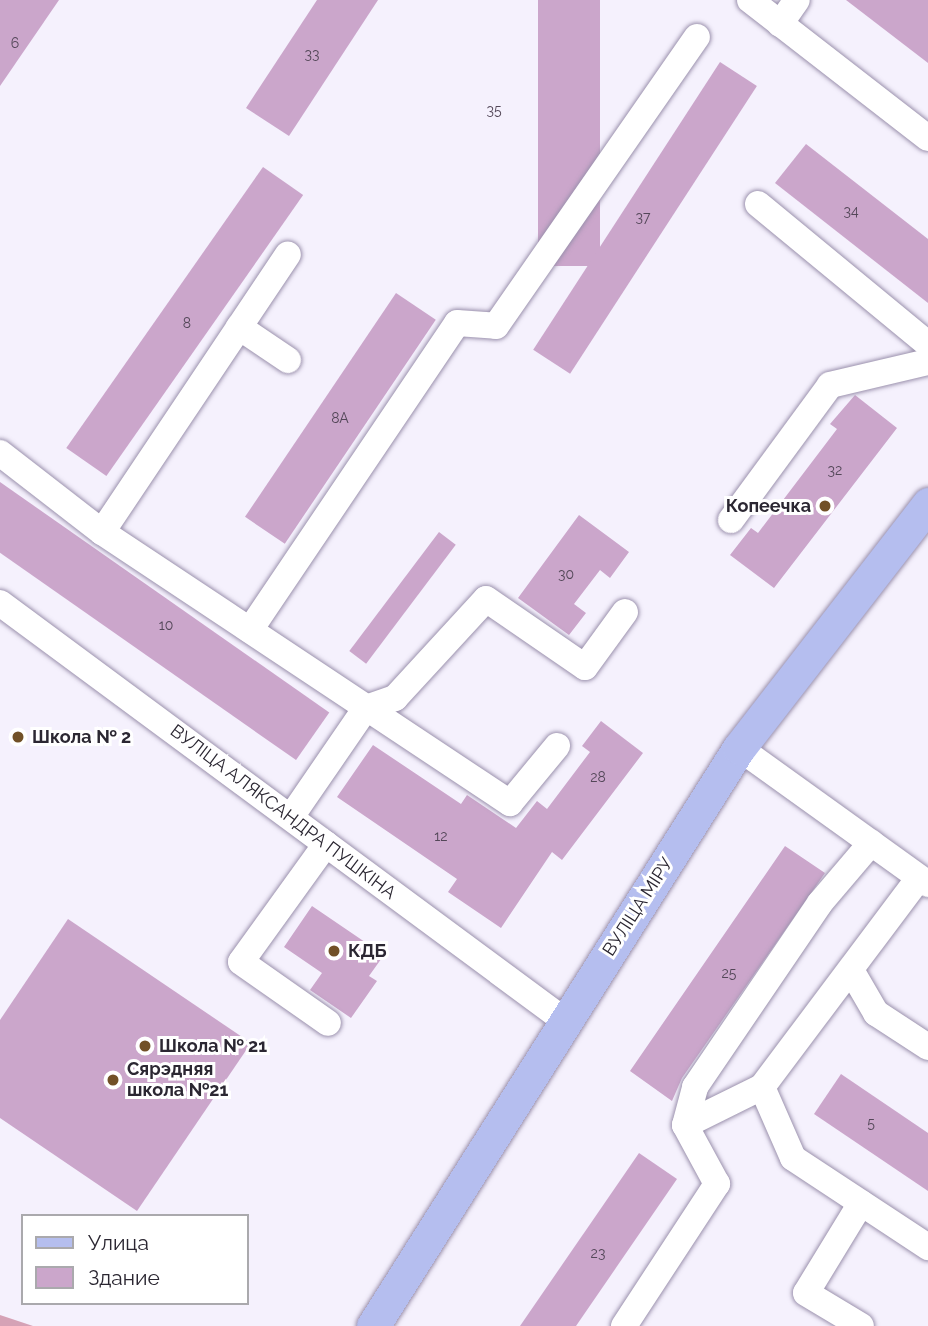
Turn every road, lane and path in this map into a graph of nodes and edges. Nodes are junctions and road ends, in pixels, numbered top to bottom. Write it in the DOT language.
graph roads {
  1 [pos="750,0"];
  2 [pos="797,0"];
  3 [pos="779,24"];
  4 [pos="697,37"];
  5 [pos="928,138"];
  6 [pos="758,204"];
  7 [pos="288,254"];
  8 [pos="239,327"];
  9 [pos="928,345"];
  10 [pos="288,360"];
  11 [pos="928,362"];
  12 [pos="0,453"];
  13 [pos="928,504"];
  14 [pos="731,520"];
  15 [pos="102,531"];
  16 [pos="0,603"];
  17 [pos="625,612"];
  18 [pos="250,630"];
  19 [pos="366,708"];
  20 [pos="557,746"];
  21 [pos="739,748"];
  22 [pos="291,817"];
  23 [pos="871,843"];
  24 [pos="326,844"];
  25 [pos="923,881"];
  26 [pos="851,970"];
  27 [pos="565,1021"];
  28 [pos="328,1023"];
  29 [pos="928,1047"];
  30 [pos="762,1087"];
  31 [pos="685,1125"];
  32 [pos="861,1203"];
  33 [pos="928,1248"];
  34 [pos="373,1326"];
  35 [pos="624,1326"];
  36 [pos="861,1326"];
  1 -- 3 [label="street"];
  2 -- 3 [label="street"];
  3 -- 5 [label="street"];
  4 -- 18 [label="street"];
  6 -- 9 [label="street"];
  7 -- 8 [label="street"];
  8 -- 10 [label="street"];
  8 -- 15 [label="street"];
  11 -- 14 [label="street"];
  12 -- 15 [label="street"];
  13 -- 21 [label="main road, ВУЛІЦА МІРУ"];
  15 -- 18 [label="street"];
  16 -- 22 [label="street, ВУЛІЦА АЛЯКСАНДРА ПУШКІНА"];
  17 -- 19 [label="street"];
  18 -- 19 [label="street"];
  19 -- 20 [label="street"];
  19 -- 22 [label="street"];
  21 -- 23 [label="street"];
  21 -- 27 [label="main road, ВУЛІЦА МІРУ"];
  22 -- 24 [label="street, ВУЛІЦА АЛЯКСАНДРА ПУШКІНА"];
  23 -- 25 [label="street"];
  23 -- 31 [label="street"];
  24 -- 27 [label="street, ВУЛІЦА АЛЯКСАНДРА ПУШКІНА"];
  24 -- 28 [label="street"];
  25 -- 26 [label="street"];
  26 -- 29 [label="street"];
  26 -- 30 [label="street"];
  27 -- 34 [label="main road, ВУЛІЦА МІРУ"];
  30 -- 31 [label="street"];
  30 -- 32 [label="street"];
  31 -- 35 [label="street"];
  32 -- 33 [label="street"];
  32 -- 36 [label="street"];
}
